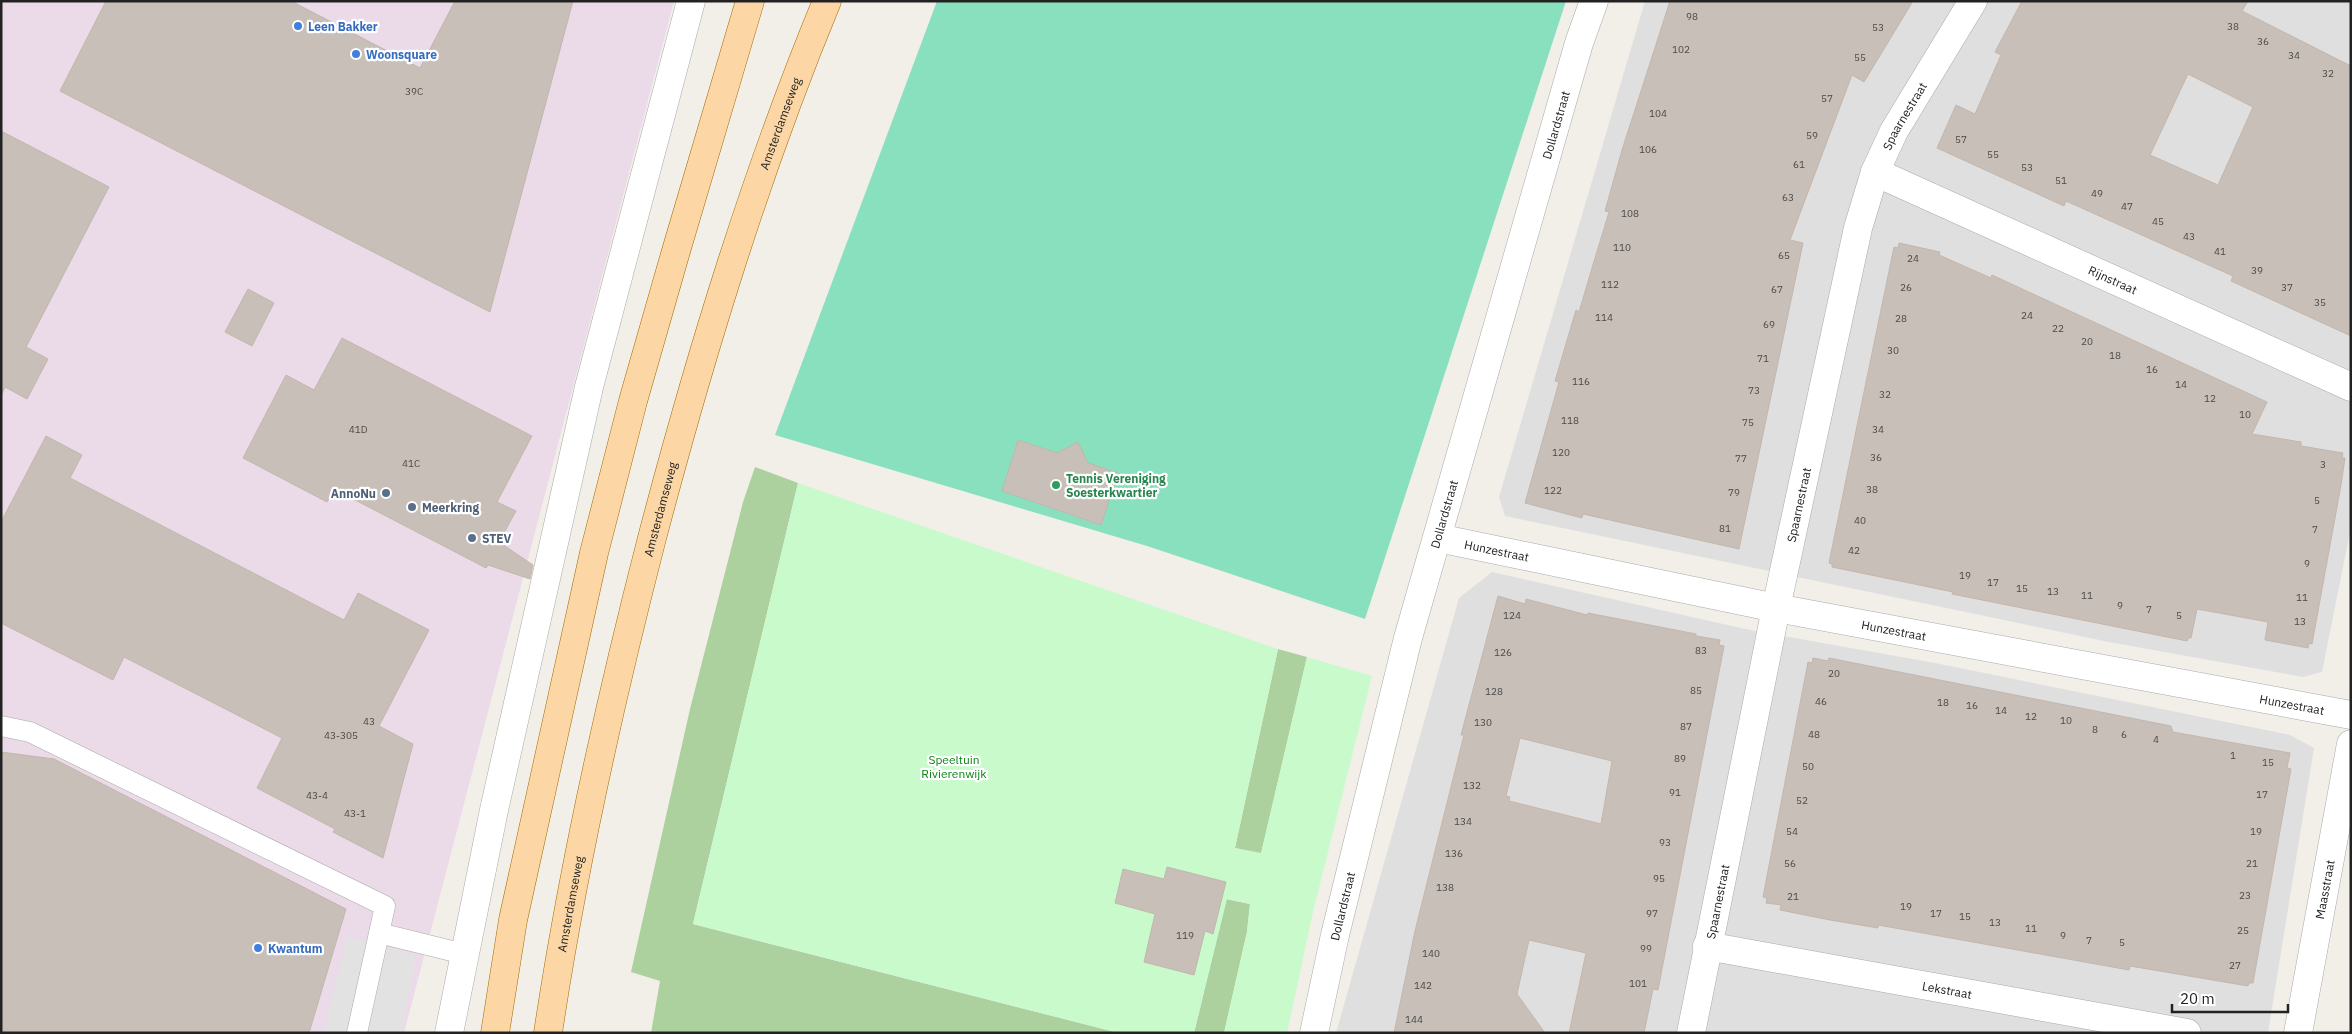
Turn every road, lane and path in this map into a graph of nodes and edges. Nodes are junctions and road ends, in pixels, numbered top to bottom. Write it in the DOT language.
graph roads {
  1 [pos="691,1"];
  2 [pos="750,1"];
  3 [pos="827,1"];
  4 [pos="1594,1"];
  5 [pos="1973,1"];
  6 [pos="1875,172"];
  7 [pos="2351,387"];
  8 [pos="1438,538"];
  9 [pos="1776,608"];
  10 [pos="2351,716"];
  11 [pos="1,726"];
  12 [pos="2351,744"];
  13 [pos="379,933"];
  14 [pos="1707,946"];
  15 [pos="464,954"];
  16 [pos="357,1033"];
  17 [pos="449,1033"];
  18 [pos="495,1033"];
  19 [pos="548,1033"];
  20 [pos="1314,1033"];
  21 [pos="1691,1033"];
  22 [pos="2187,1033"];
  23 [pos="2298,1033"];
  1 -- 15 [label="street"];
  2 -- 18 [label="main road"];
  3 -- 19 [label="main road, Amsterdamseweg"];
  4 -- 8 [label="street, Dollardstraat"];
  5 -- 6 [label="street, Spaarnestraat"];
  6 -- 7 [label="street, Rijnstraat"];
  6 -- 9 [label="street, Spaarnestraat"];
  8 -- 9 [label="street, Hunzestraat"];
  8 -- 20 [label="street, Dollardstraat"];
  9 -- 10 [label="street, Hunzestraat"];
  9 -- 14 [label="street, Spaarnestraat"];
  11 -- 13 [label="lane"];
  12 -- 23 [label="street, Maasstraat"];
  13 -- 15 [label="lane"];
  13 -- 16 [label="lane"];
  14 -- 21 [label="street, Spaarnestraat"];
  14 -- 22 [label="street, Lekstraat"];
  15 -- 17 [label="street"];
}
